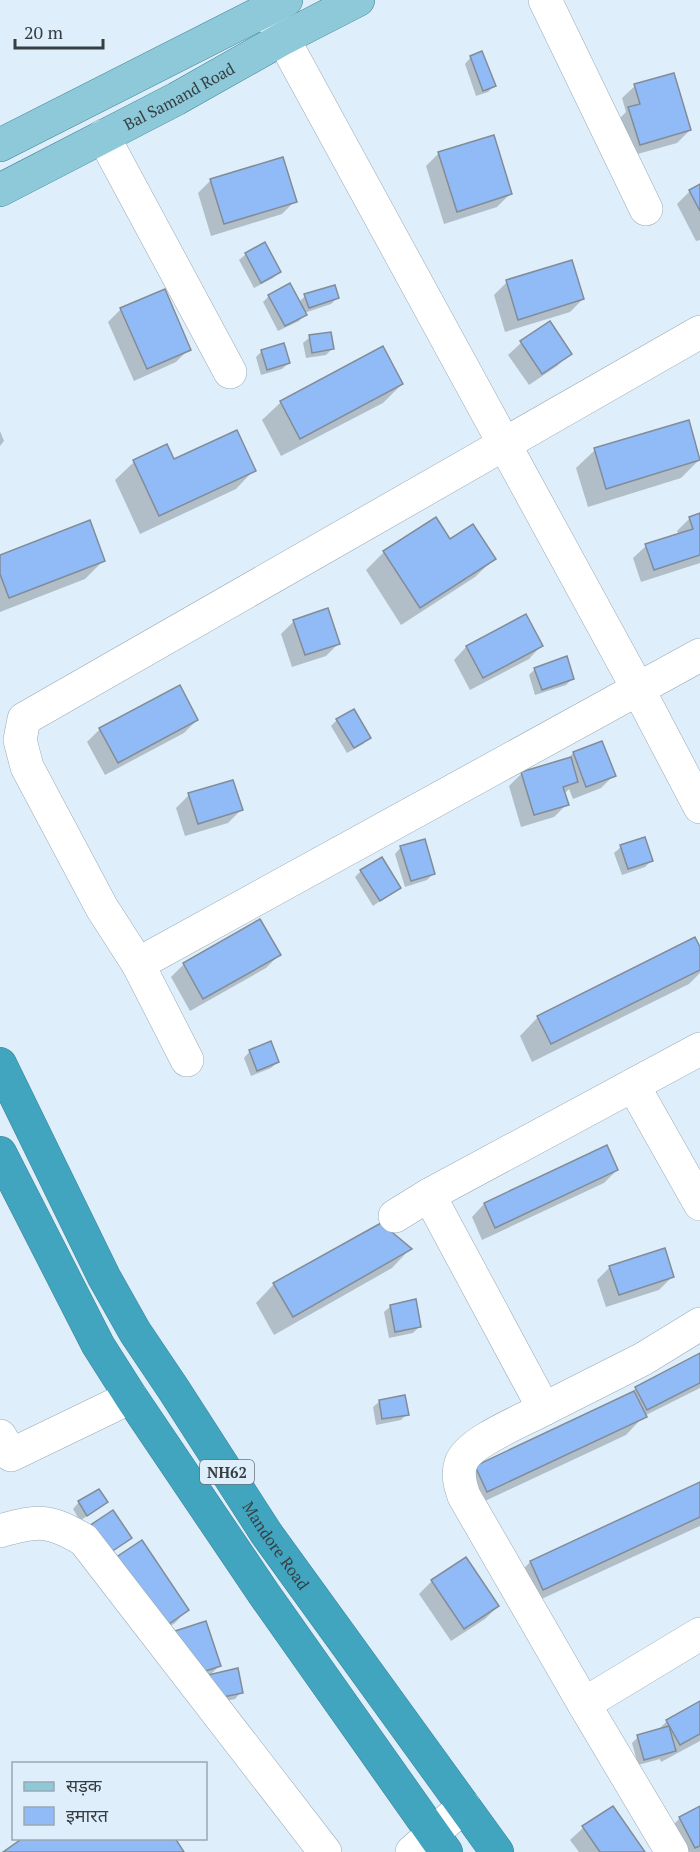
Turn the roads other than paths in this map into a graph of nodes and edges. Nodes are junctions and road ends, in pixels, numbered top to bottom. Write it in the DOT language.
graph roads {
  1 [pos="358,0"];
  2 [pos="545,0"];
  3 [pos="277,5"];
  4 [pos="284,38"];
  5 [pos="103,136"];
  6 [pos="0,145"];
  7 [pos="0,190"];
  8 [pos="646,209"];
  9 [pos="700,332"];
  10 [pos="230,372"];
  11 [pos="506,445"];
  12 [pos="700,655"];
  13 [pos="638,689"];
  14 [pos="700,807"];
  15 [pos="138,964"];
  16 [pos="700,1049"];
  17 [pos="187,1060"];
  18 [pos="0,1064"];
  19 [pos="633,1085"];
  20 [pos="0,1153"];
  21 [pos="429,1195"];
  22 [pos="700,1204"];
  23 [pos="394,1216"];
  24 [pos="700,1324"];
  25 [pos="132,1397"];
  26 [pos="544,1409"];
  27 [pos="4,1450"];
  28 [pos="0,1531"];
  29 [pos="700,1634"];
  30 [pos="584,1704"];
  31 [pos="464,1806"];
  32 [pos="430,1846"];
  33 [pos="326,1852"];
  34 [pos="497,1852"];
  35 [pos="672,1852"];
  1 -- 4 [label="main road, Bal Samand Road"];
  2 -- 8 [label="street"];
  3 -- 4 [label="street"];
  3 -- 6 [label="main road"];
  4 -- 5 [label="main road, Bal Samand Road"];
  4 -- 11 [label="street"];
  5 -- 7 [label="main road, Bal Samand Road"];
  5 -- 10 [label="street"];
  9 -- 11 [label="street"];
  11 -- 13 [label="street"];
  11 -- 15 [label="street"];
  12 -- 13 [label="street"];
  13 -- 14 [label="street"];
  13 -- 15 [label="street"];
  15 -- 17 [label="street"];
  16 -- 19 [label="street"];
  18 -- 31 [label="highway, Mandore Road / NH62"];
  19 -- 21 [label="street"];
  19 -- 22 [label="street"];
  20 -- 25 [label="highway, NH62"];
  21 -- 23 [label="street"];
  21 -- 26 [label="street"];
  24 -- 26 [label="street"];
  25 -- 27 [label="street"];
  25 -- 32 [label="highway, NH62"];
  26 -- 30 [label="street"];
  28 -- 33 [label="street"];
  29 -- 30 [label="street"];
  30 -- 35 [label="street"];
  31 -- 32 [label="street"];
  31 -- 34 [label="highway, Mandore Road / NH62"];
}
